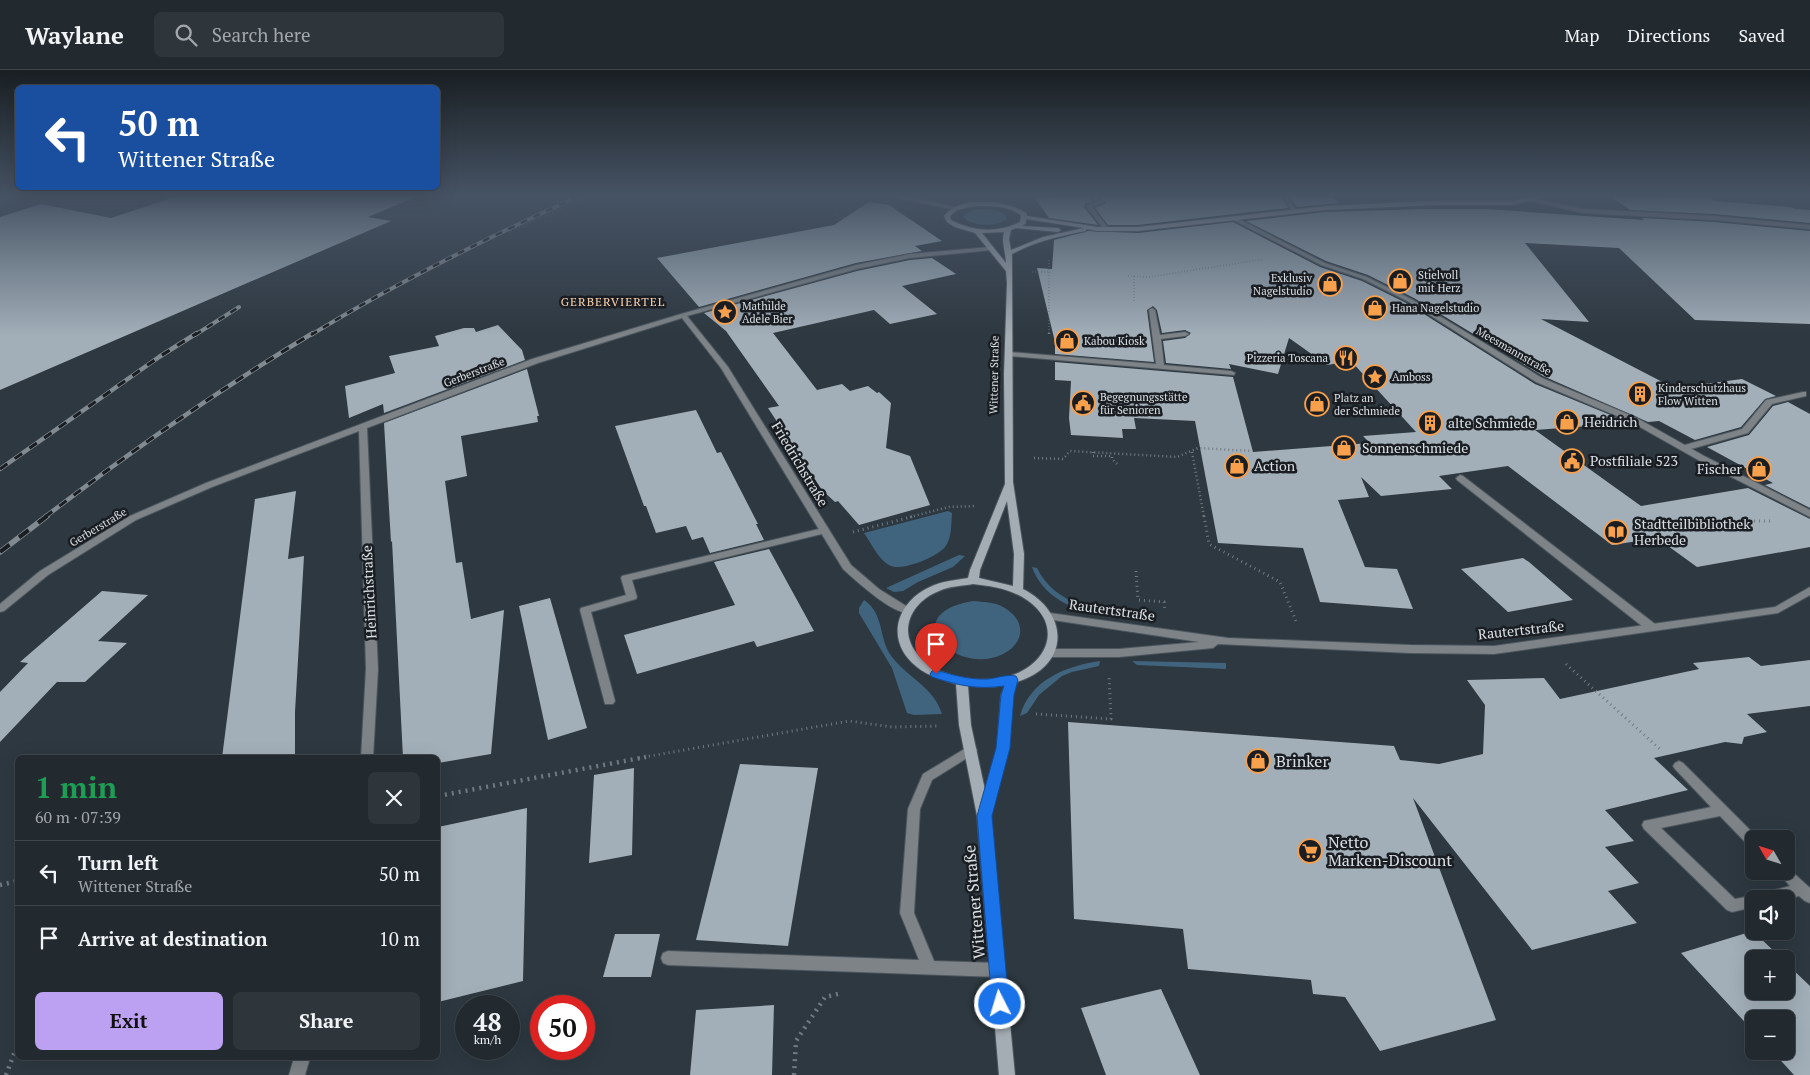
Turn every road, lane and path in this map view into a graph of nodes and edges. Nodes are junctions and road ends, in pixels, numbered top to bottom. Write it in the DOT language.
graph roads {
  1 [pos="986,243"];
  2 [pos="1007,243"];
  3 [pos="1028,243"];
  4 [pos="1282,243"];
  5 [pos="990,249"];
  6 [pos="1301,253"];
  7 [pos="1009,254"];
  8 [pos="1048,254"];
  9 [pos="1007,269"];
  10 [pos="1043,272"];
  11 [pos="1049,272"];
  12 [pos="1128,276"];
  13 [pos="1134,276"];
  14 [pos="1134,306"];
  15 [pos="1152,310"];
  16 [pos="683,315"];
  17 [pos="1185,334"];
  18 [pos="1157,337"];
  19 [pos="1049,338"];
  20 [pos="1009,354"];
  21 [pos="1160,367"];
  22 [pos="1230,373"];
  23 [pos="1803,394"];
  24 [pos="363,426"];
  25 [pos="1684,448"];
  26 [pos="1252,450"];
  27 [pos="1093,452"];
  28 [pos="1192,452"];
  29 [pos="1009,457"];
  30 [pos="1119,466"];
  31 [pos="1460,478"];
  32 [pos="1009,482"];
  33 [pos="978,506"];
  34 [pos="1810,514"];
  35 [pos="826,534"];
  36 [pos="1136,570"];
  37 [pos="972,581"];
  38 [pos="1018,590"];
  39 [pos="1810,590"];
  40 [pos="1164,602"];
  41 [pos="0,609"];
  42 [pos="907,611"];
  43 [pos="1050,617"];
  44 [pos="1651,627"];
  45 [pos="1228,642"];
  46 [pos="1544,644"];
  47 [pos="1305,646"];
  48 [pos="1049,652"];
  49 [pos="1108,669"];
  50 [pos="1012,680"];
  51 [pos="962,682"];
  52 [pos="609,701"];
  53 [pos="1036,714"];
  54 [pos="965,725"];
  55 [pos="971,750"];
  56 [pos="367,755"];
  57 [pos="1679,766"];
  58 [pos="440,796"];
  59 [pos="1722,810"];
  60 [pos="984,816"];
  61 [pos="1745,833"];
  62 [pos="1793,880"];
  63 [pos="15,882"];
  64 [pos="0,885"];
  65 [pos="1806,893"];
  66 [pos="1745,902"];
  67 [pos="668,958"];
  68 [pos="929,967"];
  69 [pos="998,970"];
  70 [pos="851,991"];
  71 [pos="15,1051"];
  72 [pos="301,1060"];
  73 [pos="6,1075"];
  74 [pos="297,1075"];
  75 [pos="794,1075"];
  76 [pos="1007,1075"];
  1 -- 5 [label="main road"];
  2 -- 7 [label="main road, Wittener Straße"];
  3 -- 7 [label="main road"];
  4 -- 6 [label="street, Meesmannstraße"];
  5 -- 9 [label="main road"];
  5 -- 16 [label="street, Gerberstraße"];
  6 -- 13 [label="path"];
  6 -- 25 [label="street, Meesmannstraße"];
  7 -- 9 [label="main road, Wittener Straße"];
  8 -- 11 [label="path"];
  9 -- 20 [label="main road, Wittener Straße"];
  10 -- 11 [label="path"];
  11 -- 19 [label="path"];
  12 -- 13 [label="path"];
  13 -- 14 [label="path"];
  15 -- 18 [label="street"];
  16 -- 24 [label="street, Gerberstraße"];
  16 -- 35 [label="street, Friedrichstraße"];
  17 -- 18 [label="street"];
  18 -- 21 [label="street"];
  20 -- 21 [label="street"];
  20 -- 29 [label="main road, Wittener Straße"];
  21 -- 22 [label="street"];
  23 -- 25 [label="street"];
  24 -- 41 [label="street, Gerberstraße"];
  24 -- 56 [label="street, Heinrichstraße"];
  25 -- 34 [label="street, Meesmannstraße"];
  26 -- 28 [label="path"];
  27 -- 28 [label="path"];
  27 -- 29 [label="path"];
  27 -- 30 [label="path"];
  28 -- 47 [label="path"];
  29 -- 32 [label="main road, Wittener Straße"];
  31 -- 44 [label="street"];
  32 -- 37 [label="main road, Wittener Straße"];
  32 -- 38 [label="main road, Wittener Straße"];
  33 -- 35 [label="path"];
  35 -- 42 [label="street, Friedrichstraße"];
  35 -- 52 [label="street"];
  36 -- 40 [label="path"];
  37 -- 38 [label="main road"];
  37 -- 42 [label="main road"];
  38 -- 43 [label="main road"];
  39 -- 44 [label="street, Rautertstraße"];
  42 -- 51 [label="main road"];
  43 -- 45 [label="street, Rautertstraße"];
  43 -- 48 [label="main road"];
  44 -- 46 [label="street, Rautertstraße"];
  45 -- 47 [label="street, Rautertstraße"];
  45 -- 48 [label="street, Rautertstraße"];
  46 -- 47 [label="street, Rautertstraße"];
  46 -- 57 [label="path"];
  48 -- 50 [label="main road"];
  49 -- 53 [label="path"];
  50 -- 51 [label="main road"];
  50 -- 60 [label="main road, Wittener Straße"];
  51 -- 54 [label="main road, Wittener Straße"];
  54 -- 55 [label="main road, Wittener Straße"];
  54 -- 58 [label="path"];
  55 -- 60 [label="main road, Wittener Straße"];
  55 -- 68 [label="street"];
  57 -- 59 [label="street"];
  59 -- 61 [label="street"];
  59 -- 66 [label="street"];
  60 -- 69 [label="main road, Wittener Straße"];
  62 -- 65 [label="street"];
  63 -- 64 [label="path"];
  67 -- 68 [label="street"];
  68 -- 69 [label="street"];
  69 -- 76 [label="main road, Wittener Straße"];
  70 -- 75 [label="path"];
  71 -- 73 [label="path"];
  72 -- 74 [label="street"];
}
